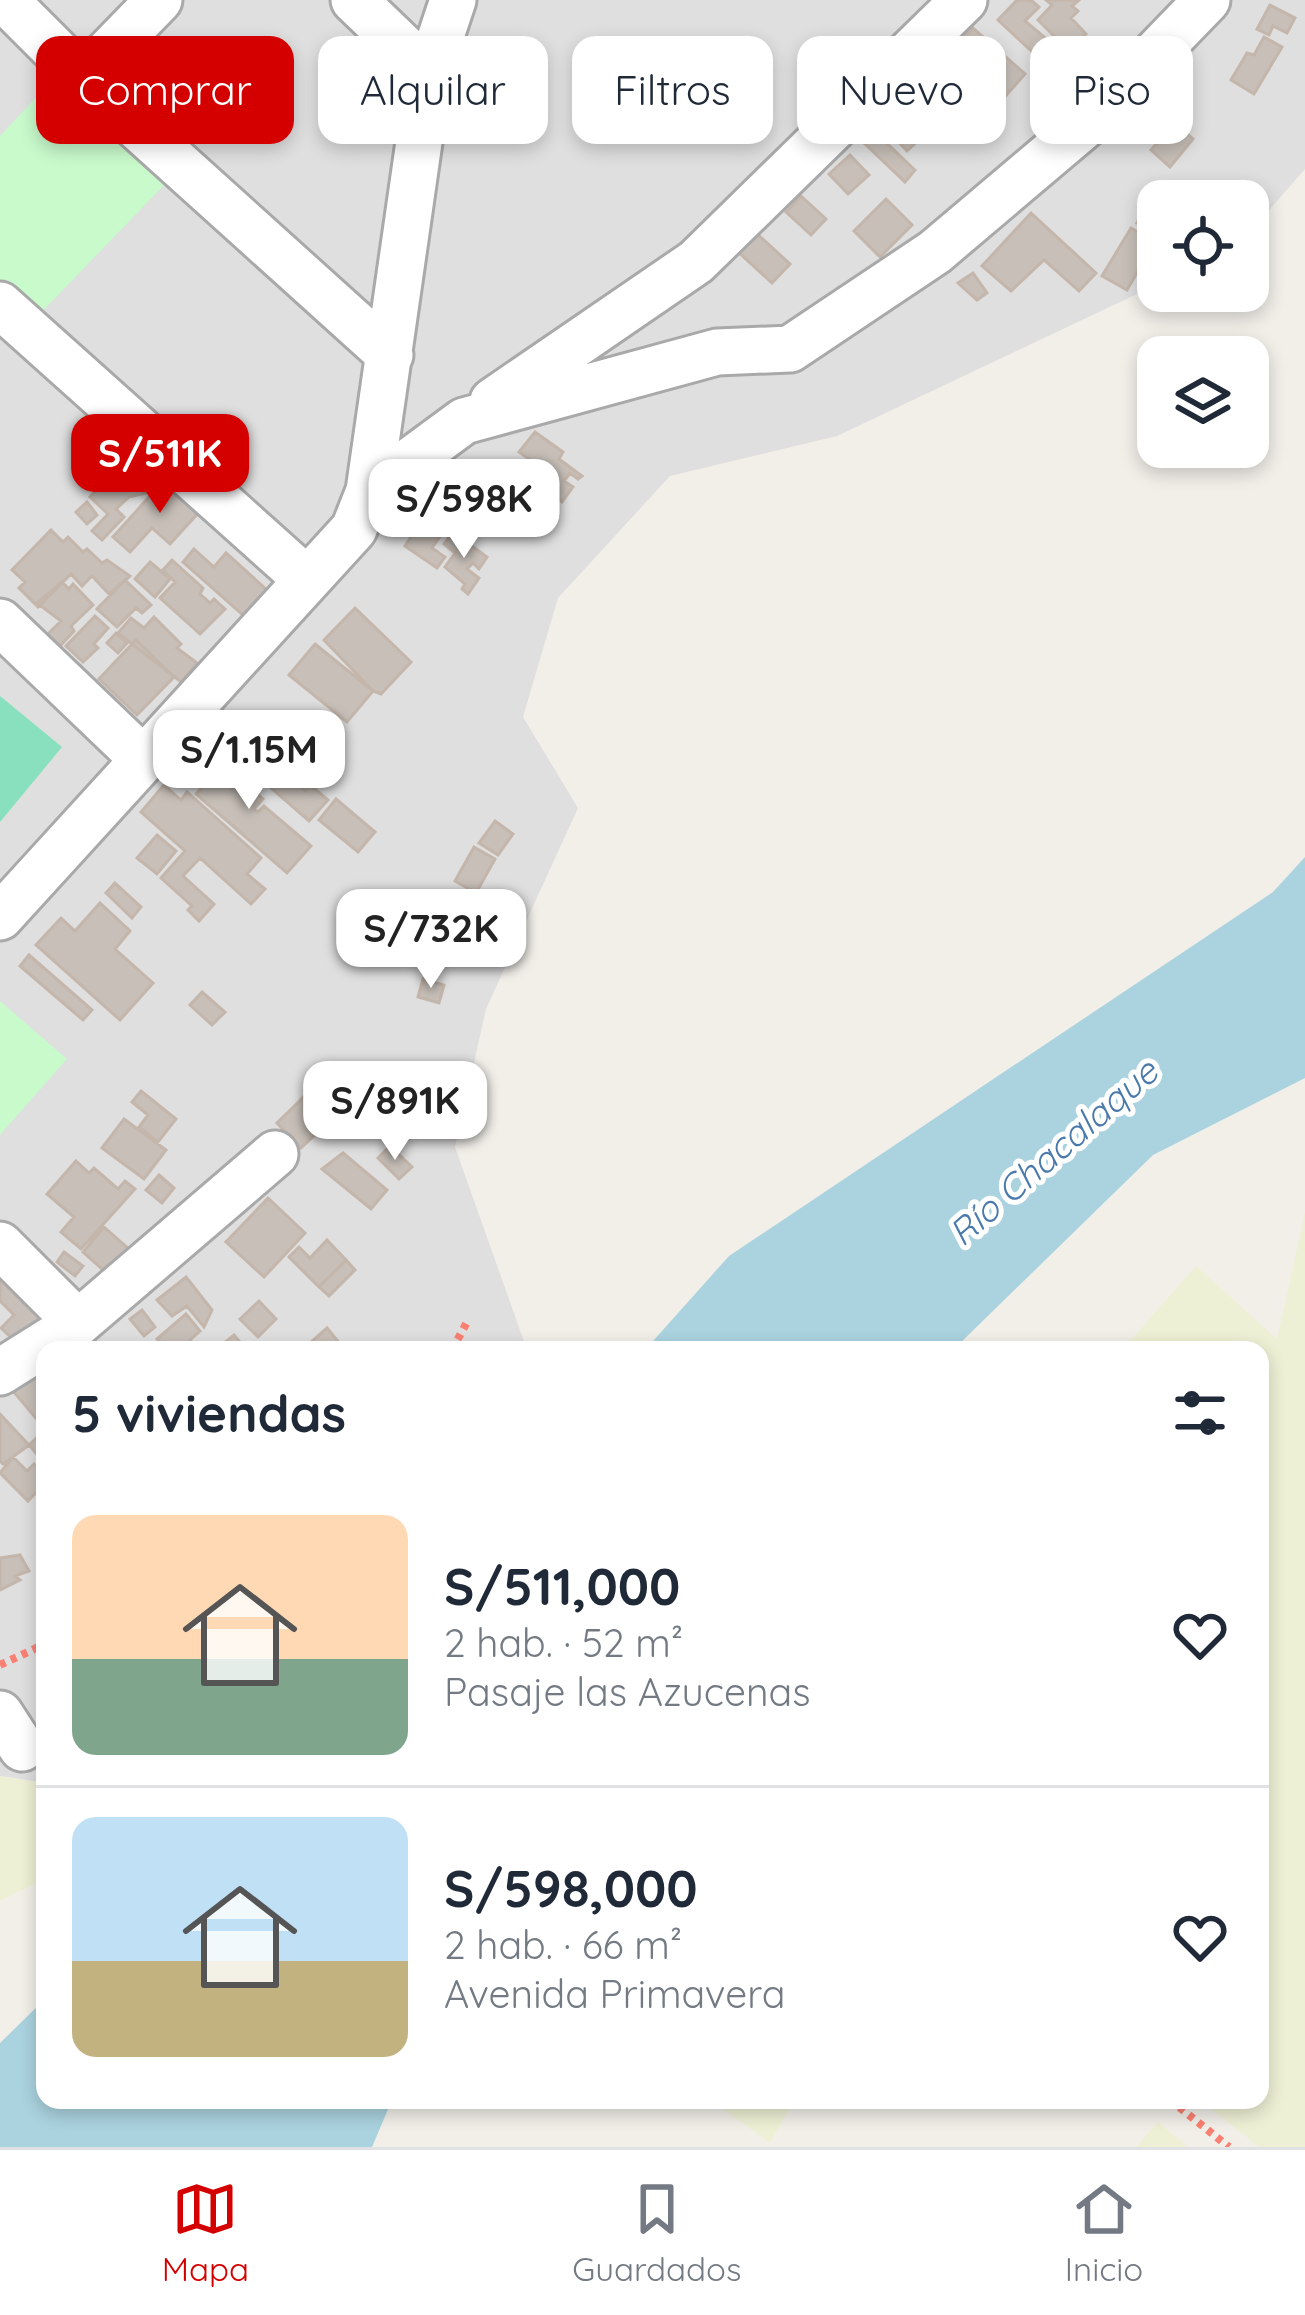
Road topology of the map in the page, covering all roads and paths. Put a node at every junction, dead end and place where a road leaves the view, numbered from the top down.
1 (5, 0) edge
2 (159, 0) edge
3 (353, 0) edge
4 (453, 0) edge
5 (964, 0) edge
6 (1207, 0) edge
7 (41, 36) edge
8 (124, 36) edge
9 (390, 36) edge
10 (441, 36) edge
11 (156, 144) edge
12 (419, 144) edge
13 (8, 327) edge
14 (390, 355) junction
15 (464, 421) junction
16 (370, 491) junction
17 (307, 580) junction
18 (0, 622) edge
19 (144, 760) junction
20 (0, 917) edge
21 (275, 1154) dead end
22 (0, 1245) edge
23 (467, 1322) dead end
24 (78, 1323) junction
25 (49, 1341) edge
26 (457, 1341) edge
27 (36, 1349) edge
28 (0, 1372) edge
29 (36, 1648) edge
30 (0, 1665) edge
31 (1181, 2109) edge
32 (1228, 2147) edge

1 - 7 street
2 - 8 street
3 - 9 street
4 - 10 street
5 - 15 street
6 - 15 street
11 - 14 street
12 - 14 street
13 - 17 street
14 - 16 street
15 - 16 street
16 - 17 street
17 - 19 street
18 - 19 street
19 - 20 street
21 - 24 street
22 - 24 street
23 - 26 path
24 - 25 street
27 - 28 street
29 - 30 path
31 - 32 path

